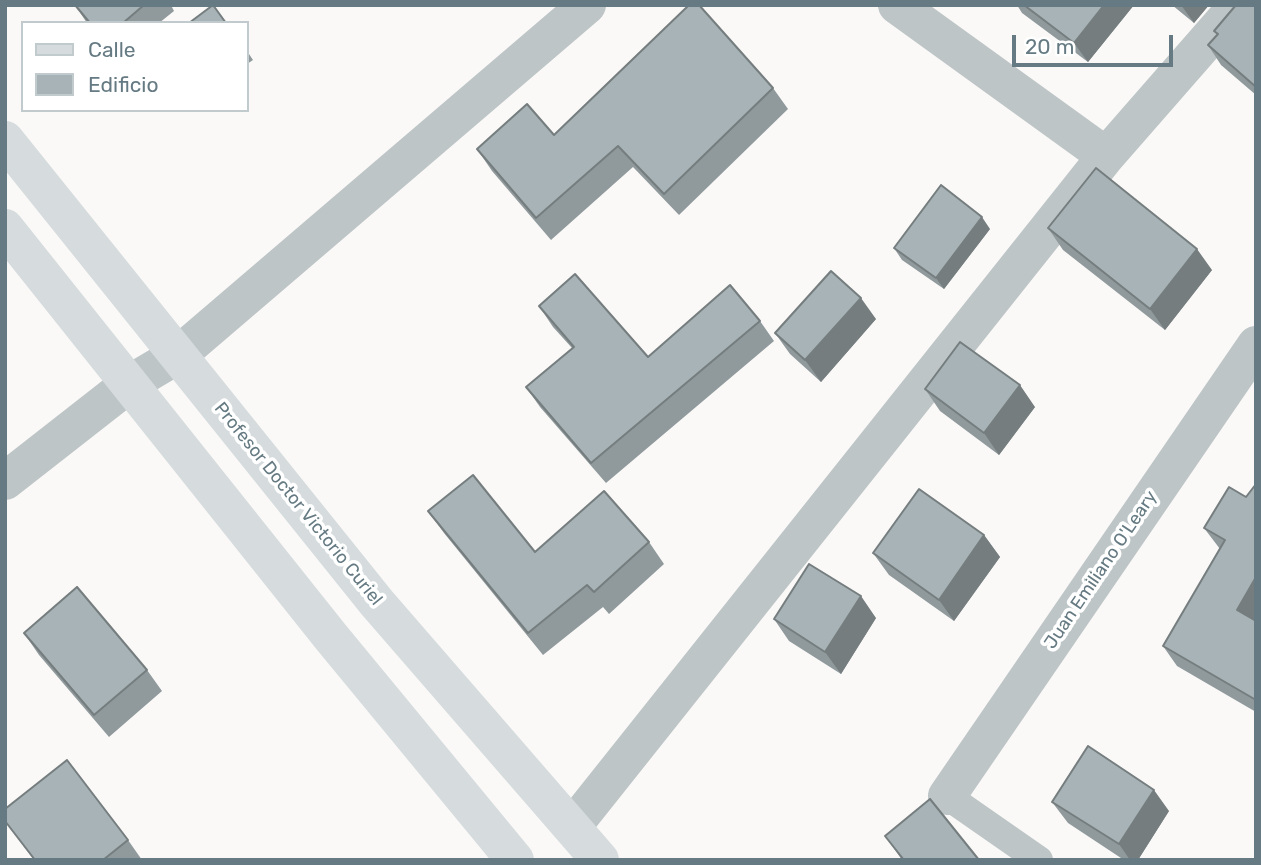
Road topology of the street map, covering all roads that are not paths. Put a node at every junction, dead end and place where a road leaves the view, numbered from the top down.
1 (587, 5) edge
2 (898, 5) edge
3 (1238, 5) edge
4 (5, 140) edge
5 (1105, 156) junction
6 (5, 228) edge
7 (1256, 345) edge
8 (178, 355) junction
9 (129, 384) junction
10 (5, 481) edge
11 (947, 796) joint
12 (572, 827) junction
13 (515, 860) edge
14 (600, 860) edge
15 (1039, 860) edge

1 - 8 street
2 - 5 street
3 - 5 street
4 - 8 main road, Profesor Doctor Victorio Curiel
5 - 12 street
6 - 9 main road
7 - 11 street, Juan Emiliano O'Leary
8 - 9 street
8 - 12 main road, Profesor Doctor Victorio Curiel
9 - 10 street
9 - 13 main road
11 - 15 lane
12 - 14 main road, Profesor Doctor Victorio Curiel

